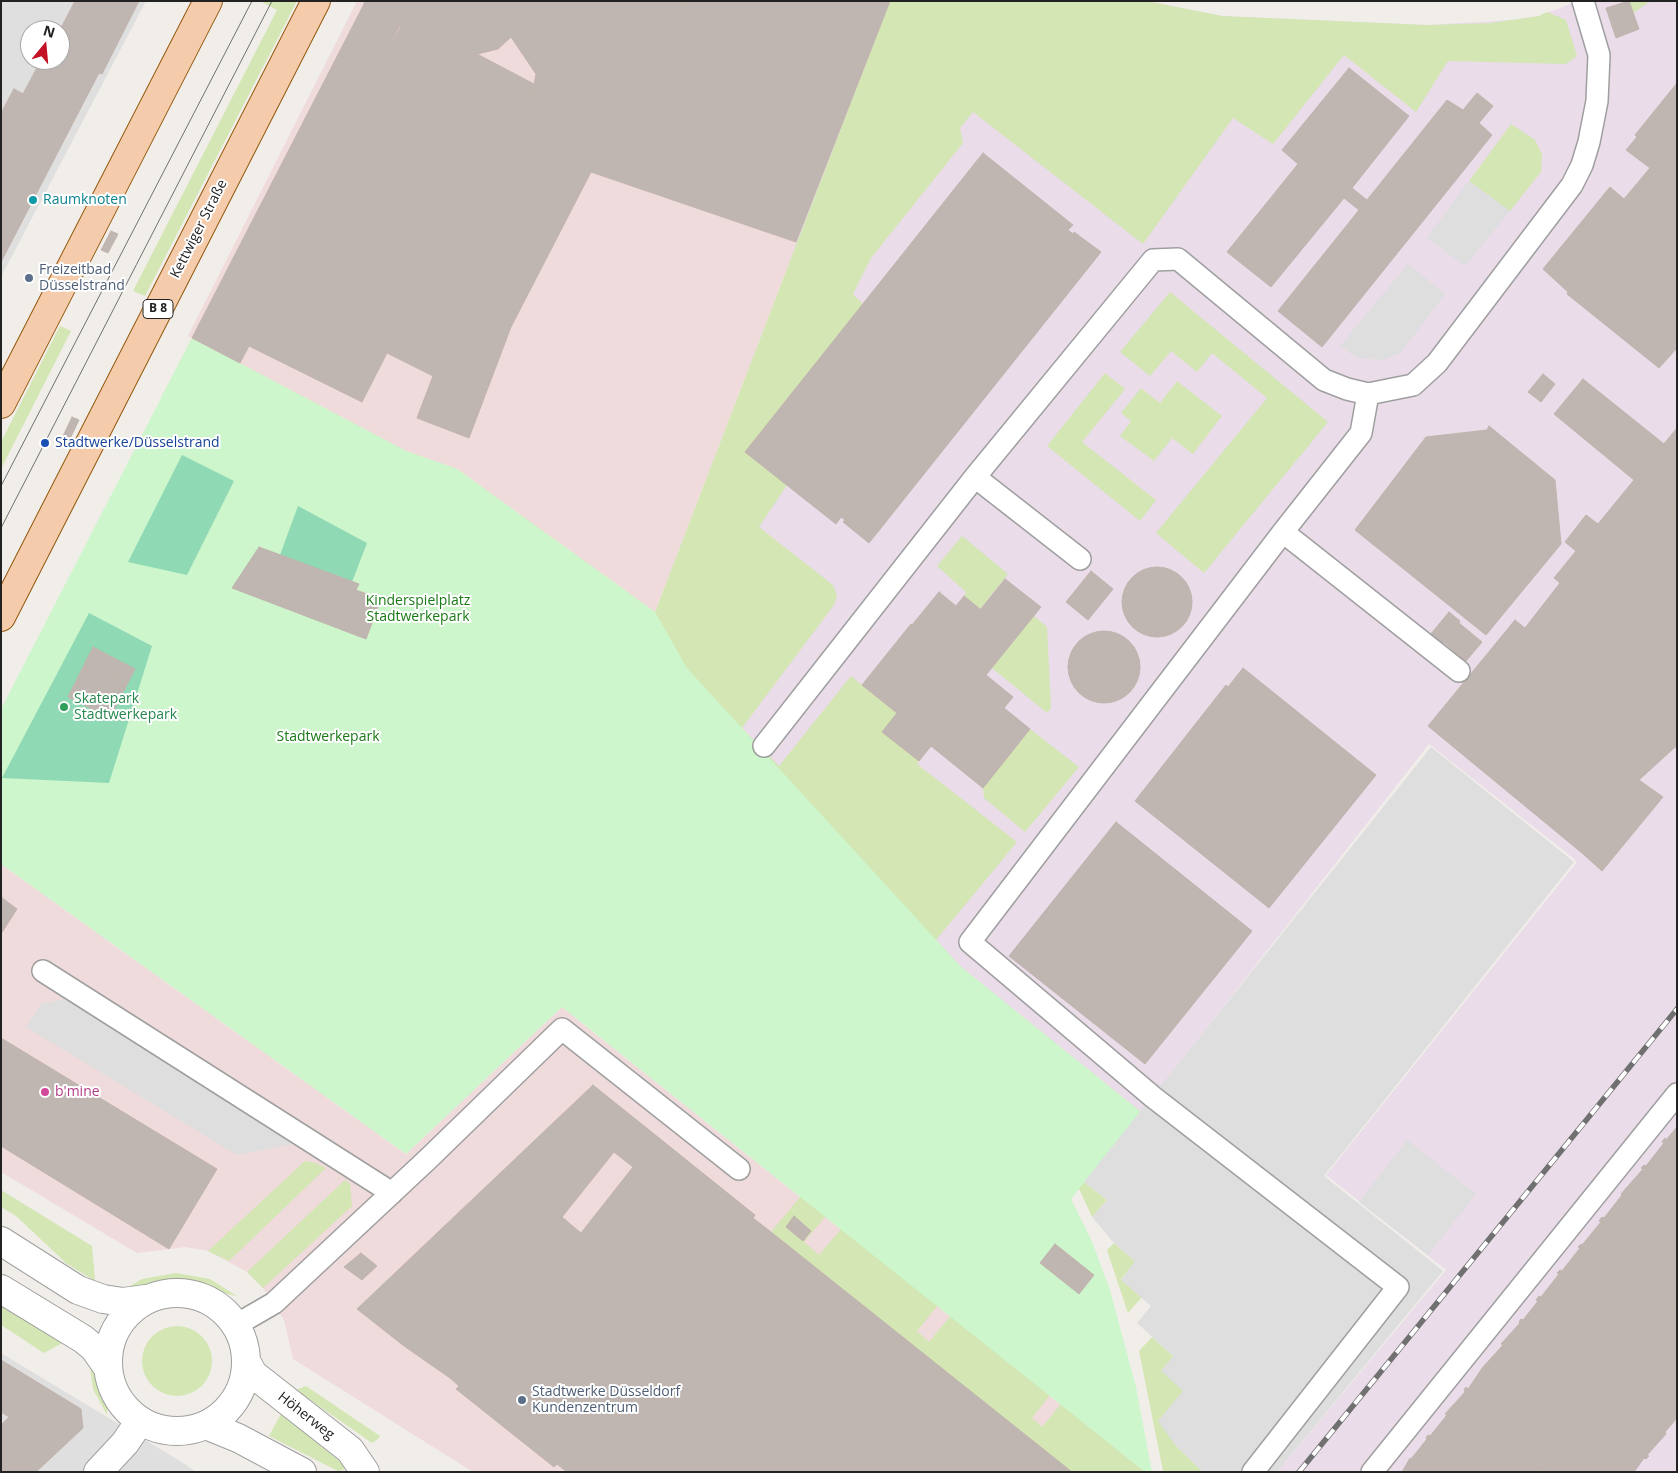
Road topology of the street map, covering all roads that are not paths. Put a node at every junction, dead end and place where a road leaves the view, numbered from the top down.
1 (208, 1) edge
2 (316, 1) edge
3 (1583, 1) edge
4 (1368, 394) junction
5 (1, 404) edge
6 (975, 477) junction
7 (1283, 532) junction
8 (1080, 558) dead end
9 (1, 617) edge
10 (1459, 671) dead end
11 (764, 746) dead end
12 (43, 971) dead end
13 (1677, 1094) edge
14 (739, 1169) dead end
15 (392, 1192) junction
16 (1, 1240) edge
17 (1, 1289) edge
18 (146, 1299) junction
19 (236, 1325) junction
20 (246, 1361) junction
21 (108, 1368) junction
22 (140, 1421) junction
23 (206, 1425) junction
24 (98, 1472) edge
25 (302, 1472) edge
26 (365, 1472) edge
27 (1254, 1472) edge
28 (1372, 1472) edge

1 - 5 main road
2 - 9 main road, Kettwiger Straße / B 8
3 - 4 lane
4 - 6 lane
4 - 7 lane
6 - 8 lane
6 - 11 lane
7 - 10 lane
7 - 27 lane
12 - 15 lane
13 - 28 lane
14 - 15 lane
15 - 19 lane
16 - 18 street, Höherweg
17 - 21 street, Höherweg
18 - 19 street, Höherweg
18 - 21 street, Höherweg
19 - 20 street, Höherweg
20 - 23 street, Höherweg
20 - 26 street, Höherweg
21 - 22 street, Höherweg
22 - 23 street, Höherweg
22 - 24 street
23 - 25 street

